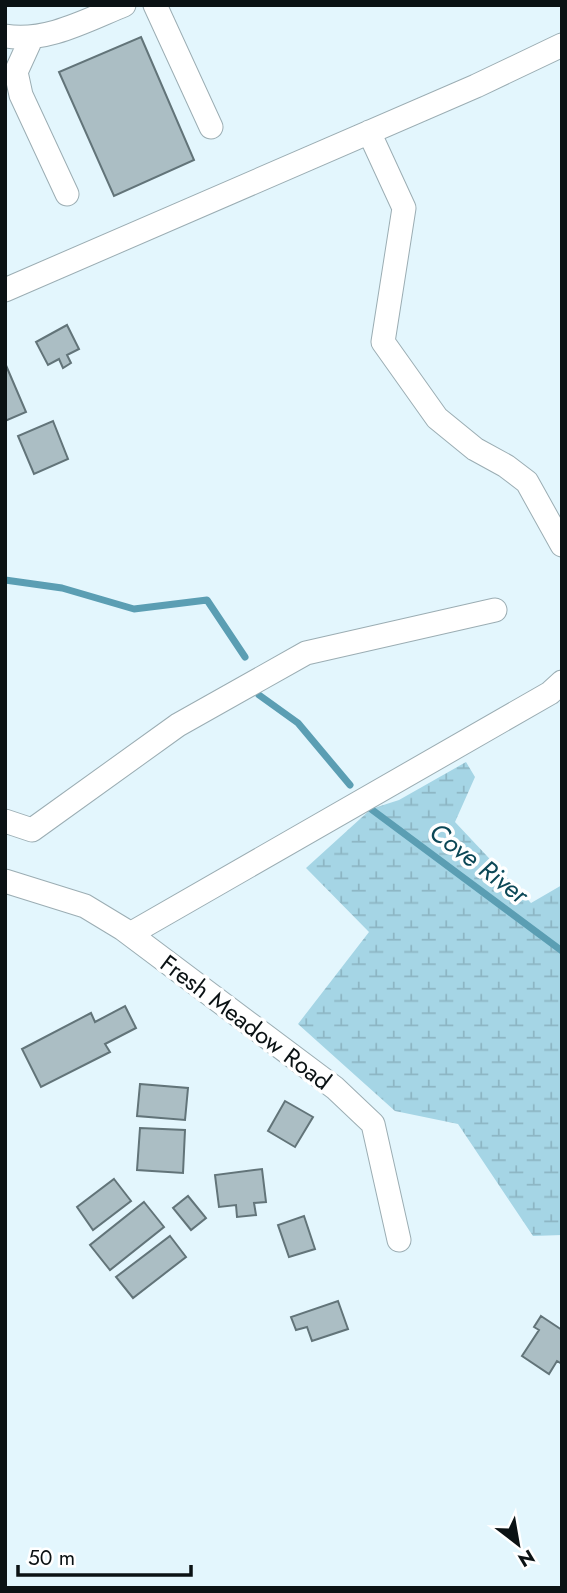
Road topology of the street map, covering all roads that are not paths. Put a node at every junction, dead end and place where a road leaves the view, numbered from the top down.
1 (124, 5) edge
2 (155, 5) edge
3 (5, 36) edge
4 (32, 37) junction
5 (562, 45) edge
6 (211, 127) dead end
7 (369, 132) junction
8 (67, 194) dead end
9 (5, 290) edge
10 (562, 545) edge
11 (495, 610) dead end
12 (562, 682) edge
13 (5, 821) edge
14 (5, 881) edge
15 (130, 934) junction
16 (399, 1240) dead end

1 - 4 street
2 - 6 street
3 - 4 street
4 - 8 street
5 - 7 street
7 - 9 street
7 - 10 street
11 - 13 street
12 - 15 street
14 - 15 street, Fresh Meadow Road
15 - 16 street, Fresh Meadow Road

